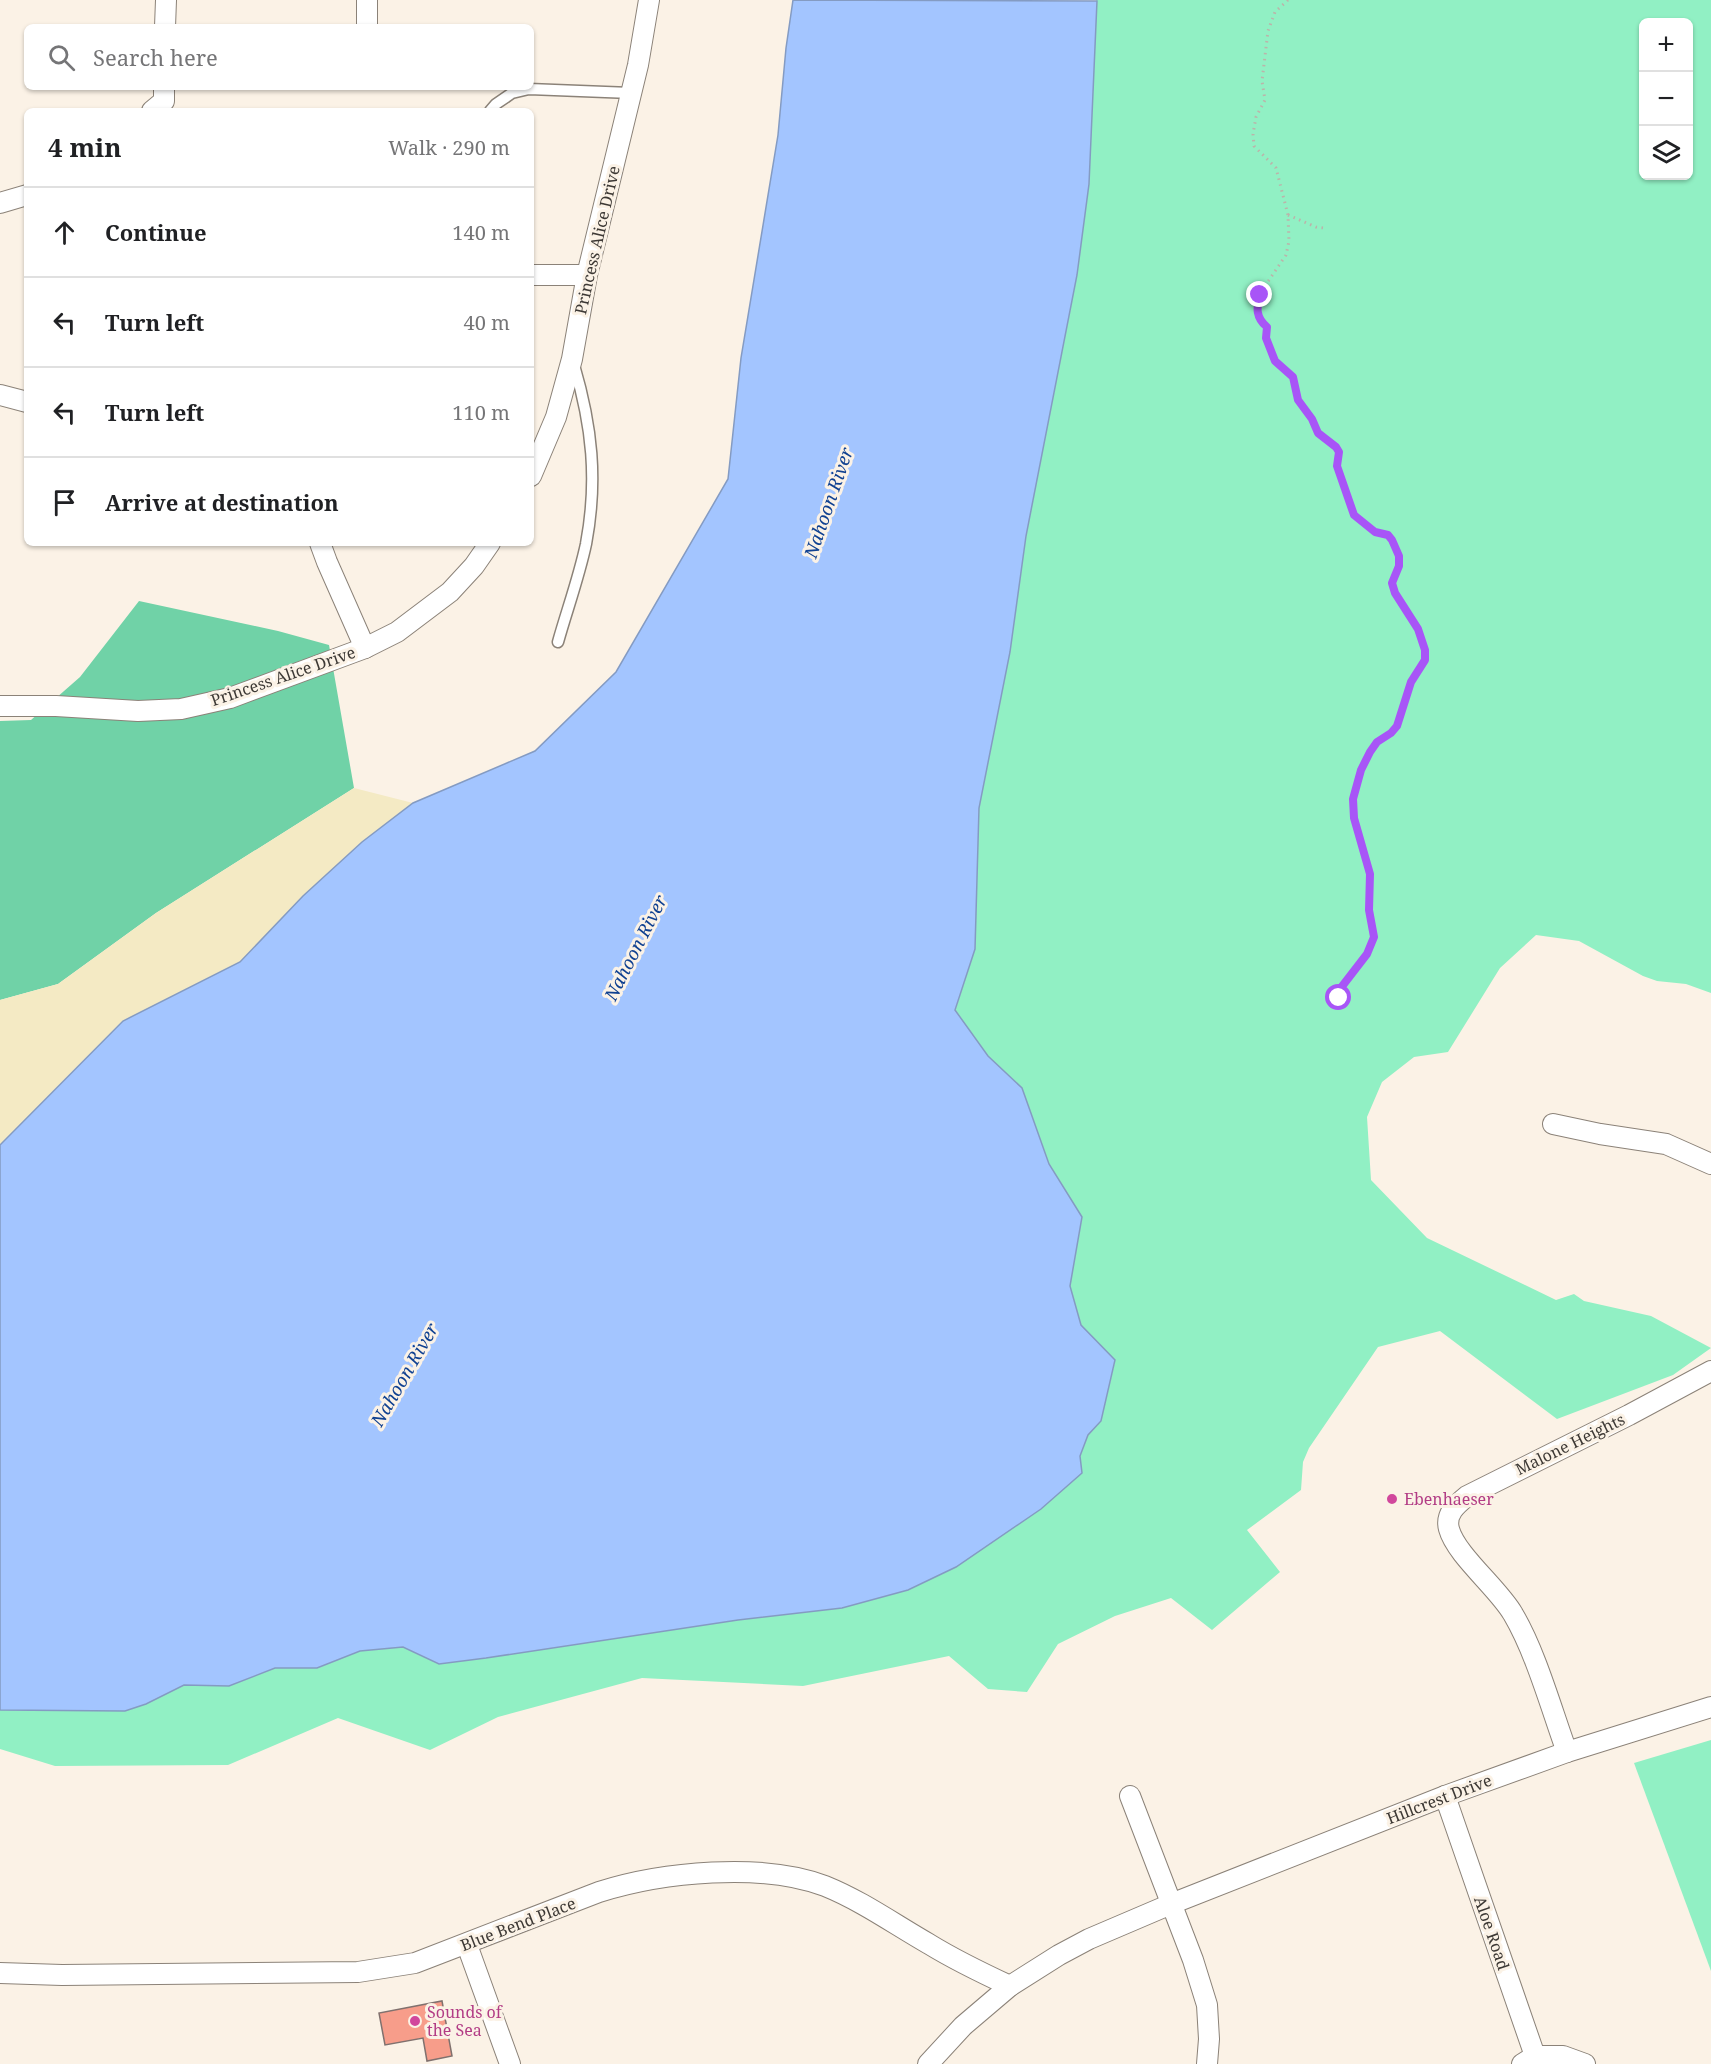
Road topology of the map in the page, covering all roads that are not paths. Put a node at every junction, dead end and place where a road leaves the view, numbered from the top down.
1 (166, 0) edge
2 (367, 0) edge
3 (649, 0) edge
4 (165, 24) edge
5 (367, 24) edge
6 (534, 89) edge
7 (525, 90) edge
8 (631, 93) junction
9 (493, 108) edge
10 (24, 196) edge
11 (0, 203) edge
12 (534, 275) edge
13 (587, 275) junction
14 (572, 359) junction
15 (0, 395) edge
16 (24, 401) edge
17 (534, 469) edge
18 (321, 546) edge
19 (488, 546) edge
20 (558, 642) dead end
21 (365, 648) junction
22 (0, 706) edge
23 (1553, 1124) dead end
24 (1711, 1164) edge
25 (1711, 1371) edge
26 (1711, 1707) edge
27 (1567, 1752) junction
28 (1130, 1796) dead end
29 (1445, 1796) junction
30 (1172, 1904) junction
31 (467, 1945) junction
32 (0, 1973) edge
33 (1010, 1986) junction
34 (1528, 2060) edge
35 (510, 2064) edge
36 (928, 2064) edge
37 (1207, 2064) edge
38 (1585, 2064) edge

1 - 4 street
2 - 5 street
3 - 8 street, Princess Alice Drive
6 - 8 lane
7 - 9 lane
8 - 13 street, Princess Alice Drive
10 - 11 street
12 - 13 street
13 - 14 street, Princess Alice Drive
14 - 17 street, Princess Alice Drive
14 - 20 lane
15 - 16 street
18 - 21 street
19 - 21 street, Princess Alice Drive
21 - 22 street, Princess Alice Drive
23 - 24 street
25 - 27 street, Malone Heights
26 - 27 street, Hillcrest Drive
27 - 29 street, Hillcrest Drive
28 - 30 street
29 - 30 street, Hillcrest Drive
29 - 34 street, Aloe Road
30 - 33 street, Hillcrest Drive
30 - 37 street
31 - 32 street, Blue Bend Place
31 - 33 street, Blue Bend Place
31 - 35 street
33 - 36 street, Hillcrest Drive
34 - 38 street

